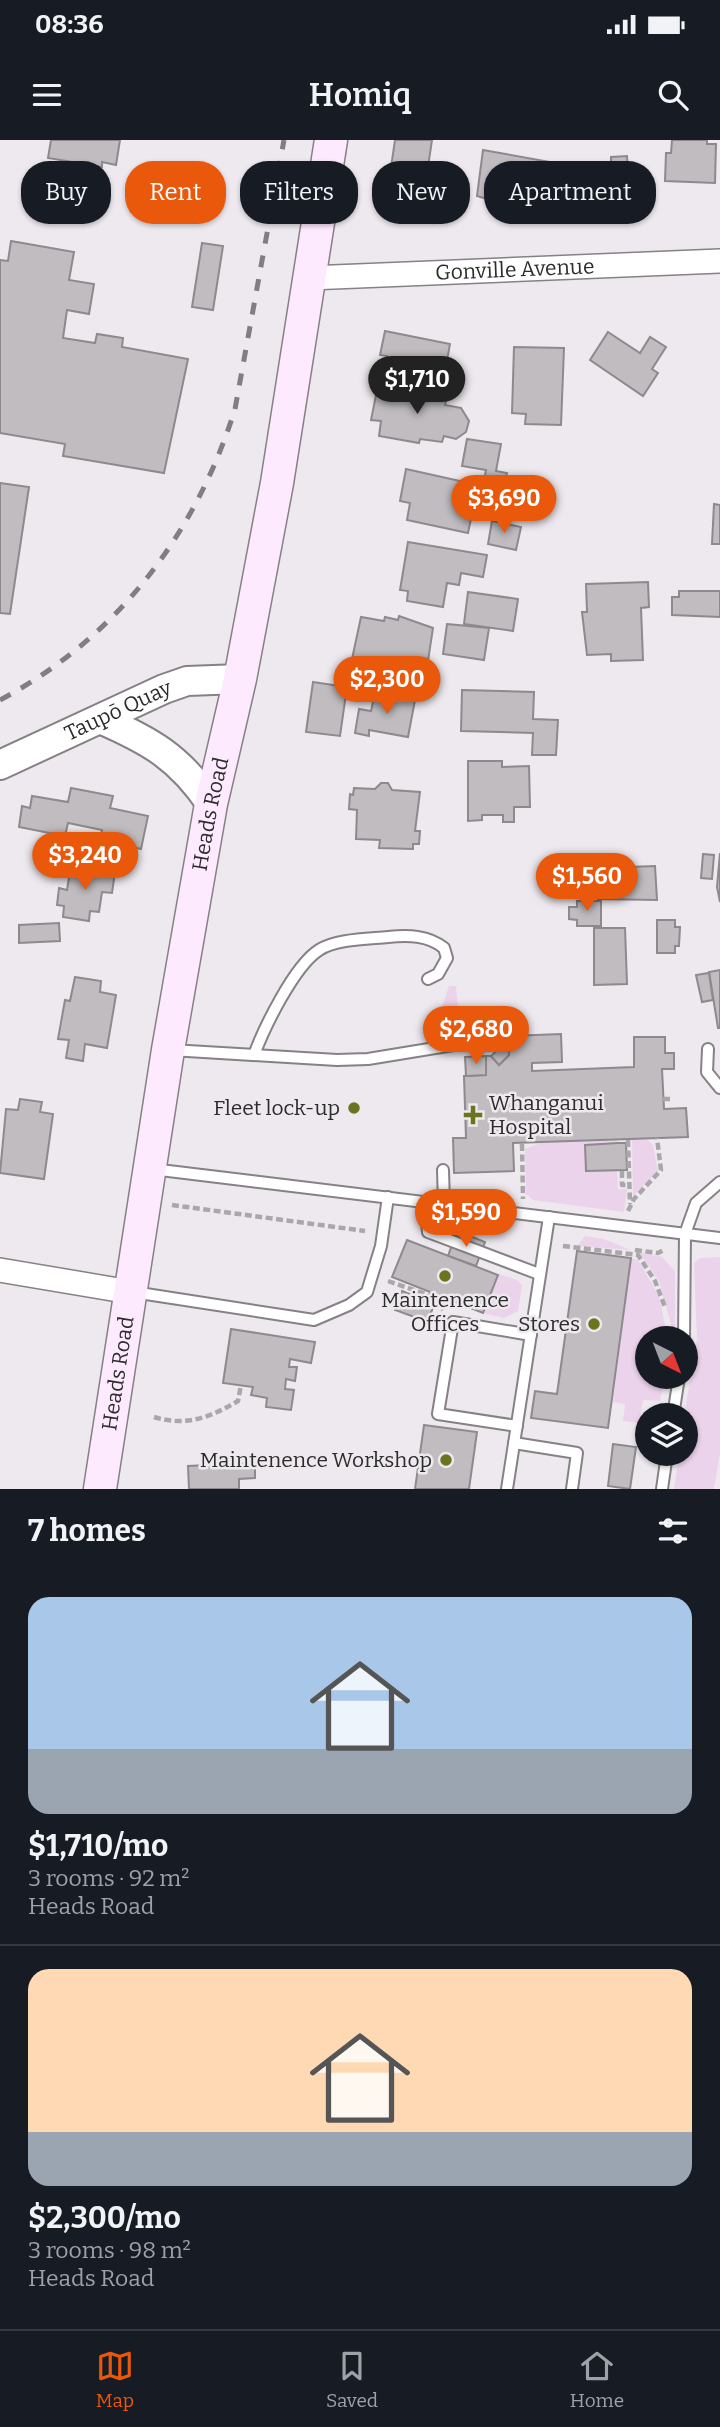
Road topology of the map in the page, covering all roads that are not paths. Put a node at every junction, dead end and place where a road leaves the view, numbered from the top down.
1 (331, 140) edge
2 (720, 261) edge
3 (309, 278) junction
4 (240, 679) junction
5 (100, 719) junction
6 (0, 765) edge
7 (211, 804) junction
8 (428, 979) dead end
9 (484, 1014) dead end
10 (708, 1049) dead end
11 (169, 1050) junction
12 (254, 1055) junction
13 (720, 1088) edge
14 (149, 1169) junction
15 (443, 1170) dead end
16 (720, 1182) edge
17 (388, 1197) junction
18 (424, 1202) junction
19 (444, 1203) junction
20 (548, 1217) junction
21 (685, 1234) junction
22 (720, 1238) edge
23 (0, 1270) edge
24 (539, 1274) junction
25 (130, 1292) junction
26 (684, 1326) edge
27 (531, 1335) junction
28 (517, 1426) junction
29 (514, 1444) junction
30 (665, 1466) edge
31 (100, 1489) edge
32 (507, 1489) edge
33 (572, 1489) edge
34 (662, 1489) edge

1 - 3 main road, Heads Road
2 - 3 street, Gonville Avenue
3 - 4 main road, Heads Road
4 - 5 street, Taupō Quay
4 - 7 main road, Heads Road
5 - 6 street, Taupō Quay
5 - 7 street
7 - 11 main road, Heads Road
8 - 12 lane
9 - 12 lane
10 - 13 lane
11 - 12 lane
11 - 14 main road, Heads Road
14 - 17 lane
14 - 25 main road, Heads Road
15 - 19 lane
16 - 21 lane
17 - 18 lane
17 - 25 lane
18 - 19 lane
18 - 24 lane
19 - 20 lane
20 - 21 lane
20 - 24 lane
21 - 22 lane
21 - 26 lane
23 - 25 street
24 - 27 lane
25 - 31 main road, Heads Road
27 - 28 lane
27 - 28 lane
28 - 29 lane
29 - 32 lane
29 - 33 lane
30 - 34 lane

